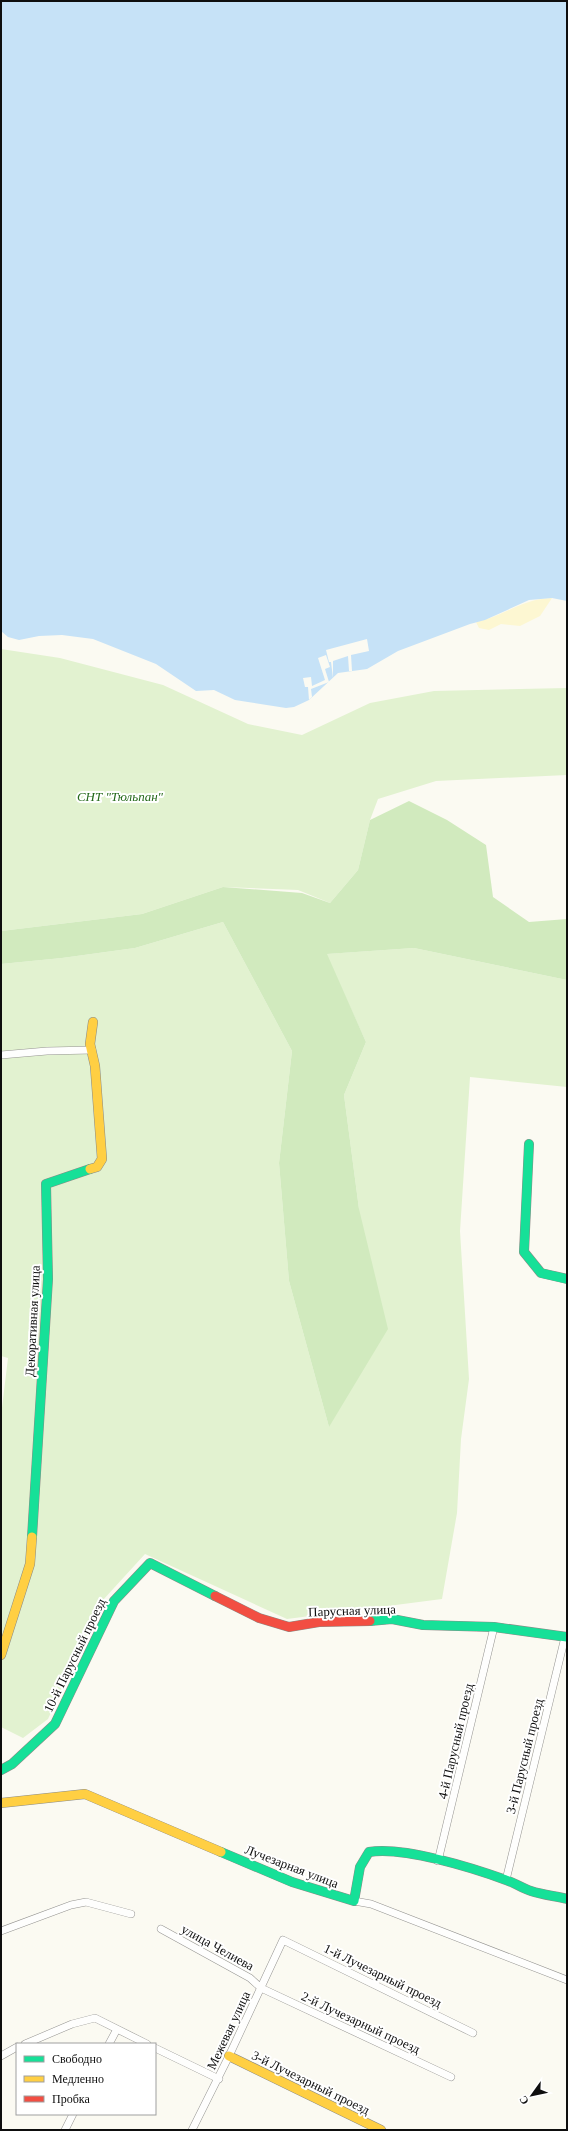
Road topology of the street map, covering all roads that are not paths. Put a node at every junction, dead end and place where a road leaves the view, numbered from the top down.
1 (93, 1022) dead end
2 (92, 1050) junction
3 (1, 1055) edge
4 (529, 1144) dead end
5 (567, 1279) edge
6 (150, 1563) joint
7 (494, 1627) junction
8 (566, 1637) edge
9 (1, 1654) edge
10 (1, 1770) edge
11 (1, 1803) edge
12 (438, 1861) junction
13 (506, 1880) junction
14 (567, 1899) edge
15 (354, 1901) junction
16 (131, 1914) dead end
17 (161, 1929) dead end
18 (1, 1931) edge
19 (283, 1940) joint
20 (567, 1980) edge
21 (261, 1988) junction
22 (117, 2029) junction
23 (473, 2032) dead end
24 (27, 2043) edge
25 (110, 2043) edge
26 (145, 2043) edge
27 (16, 2048) edge
28 (156, 2048) edge
29 (1, 2056) edge
30 (230, 2056) junction
31 (451, 2077) dead end
32 (219, 2079) junction
33 (72, 2115) edge
34 (65, 2130) edge
35 (192, 2130) edge
36 (381, 2130) edge

1 - 2 street, Декоративная улица
2 - 3 street
2 - 9 street, Декоративная улица
4 - 5 street
6 - 7 street, Парусная улица
6 - 10 street, 10-й Парусный проезд
7 - 8 street, Парусная улица
7 - 12 street, 4-й Парусный проезд
8 - 13 street, 3-й Парусный проезд
11 - 15 street, Лучезарная улица
12 - 13 street, Лучезарная улица
12 - 15 street, Лучезарная улица
13 - 14 street, Лучезарная улица
15 - 20 street
16 - 18 street
17 - 21 street, улица Челиева
19 - 21 street, Межевая улица
19 - 23 street, 1-й Лучезарный проезд
21 - 30 street, Межевая улица
21 - 31 street, 2-й Лучезарный проезд
22 - 24 street
22 - 25 street
22 - 26 street
27 - 29 street
28 - 32 street
30 - 32 street, Межевая улица
30 - 36 street, 3-й Лучезарный проезд
32 - 35 street, Межевая улица
33 - 34 street

